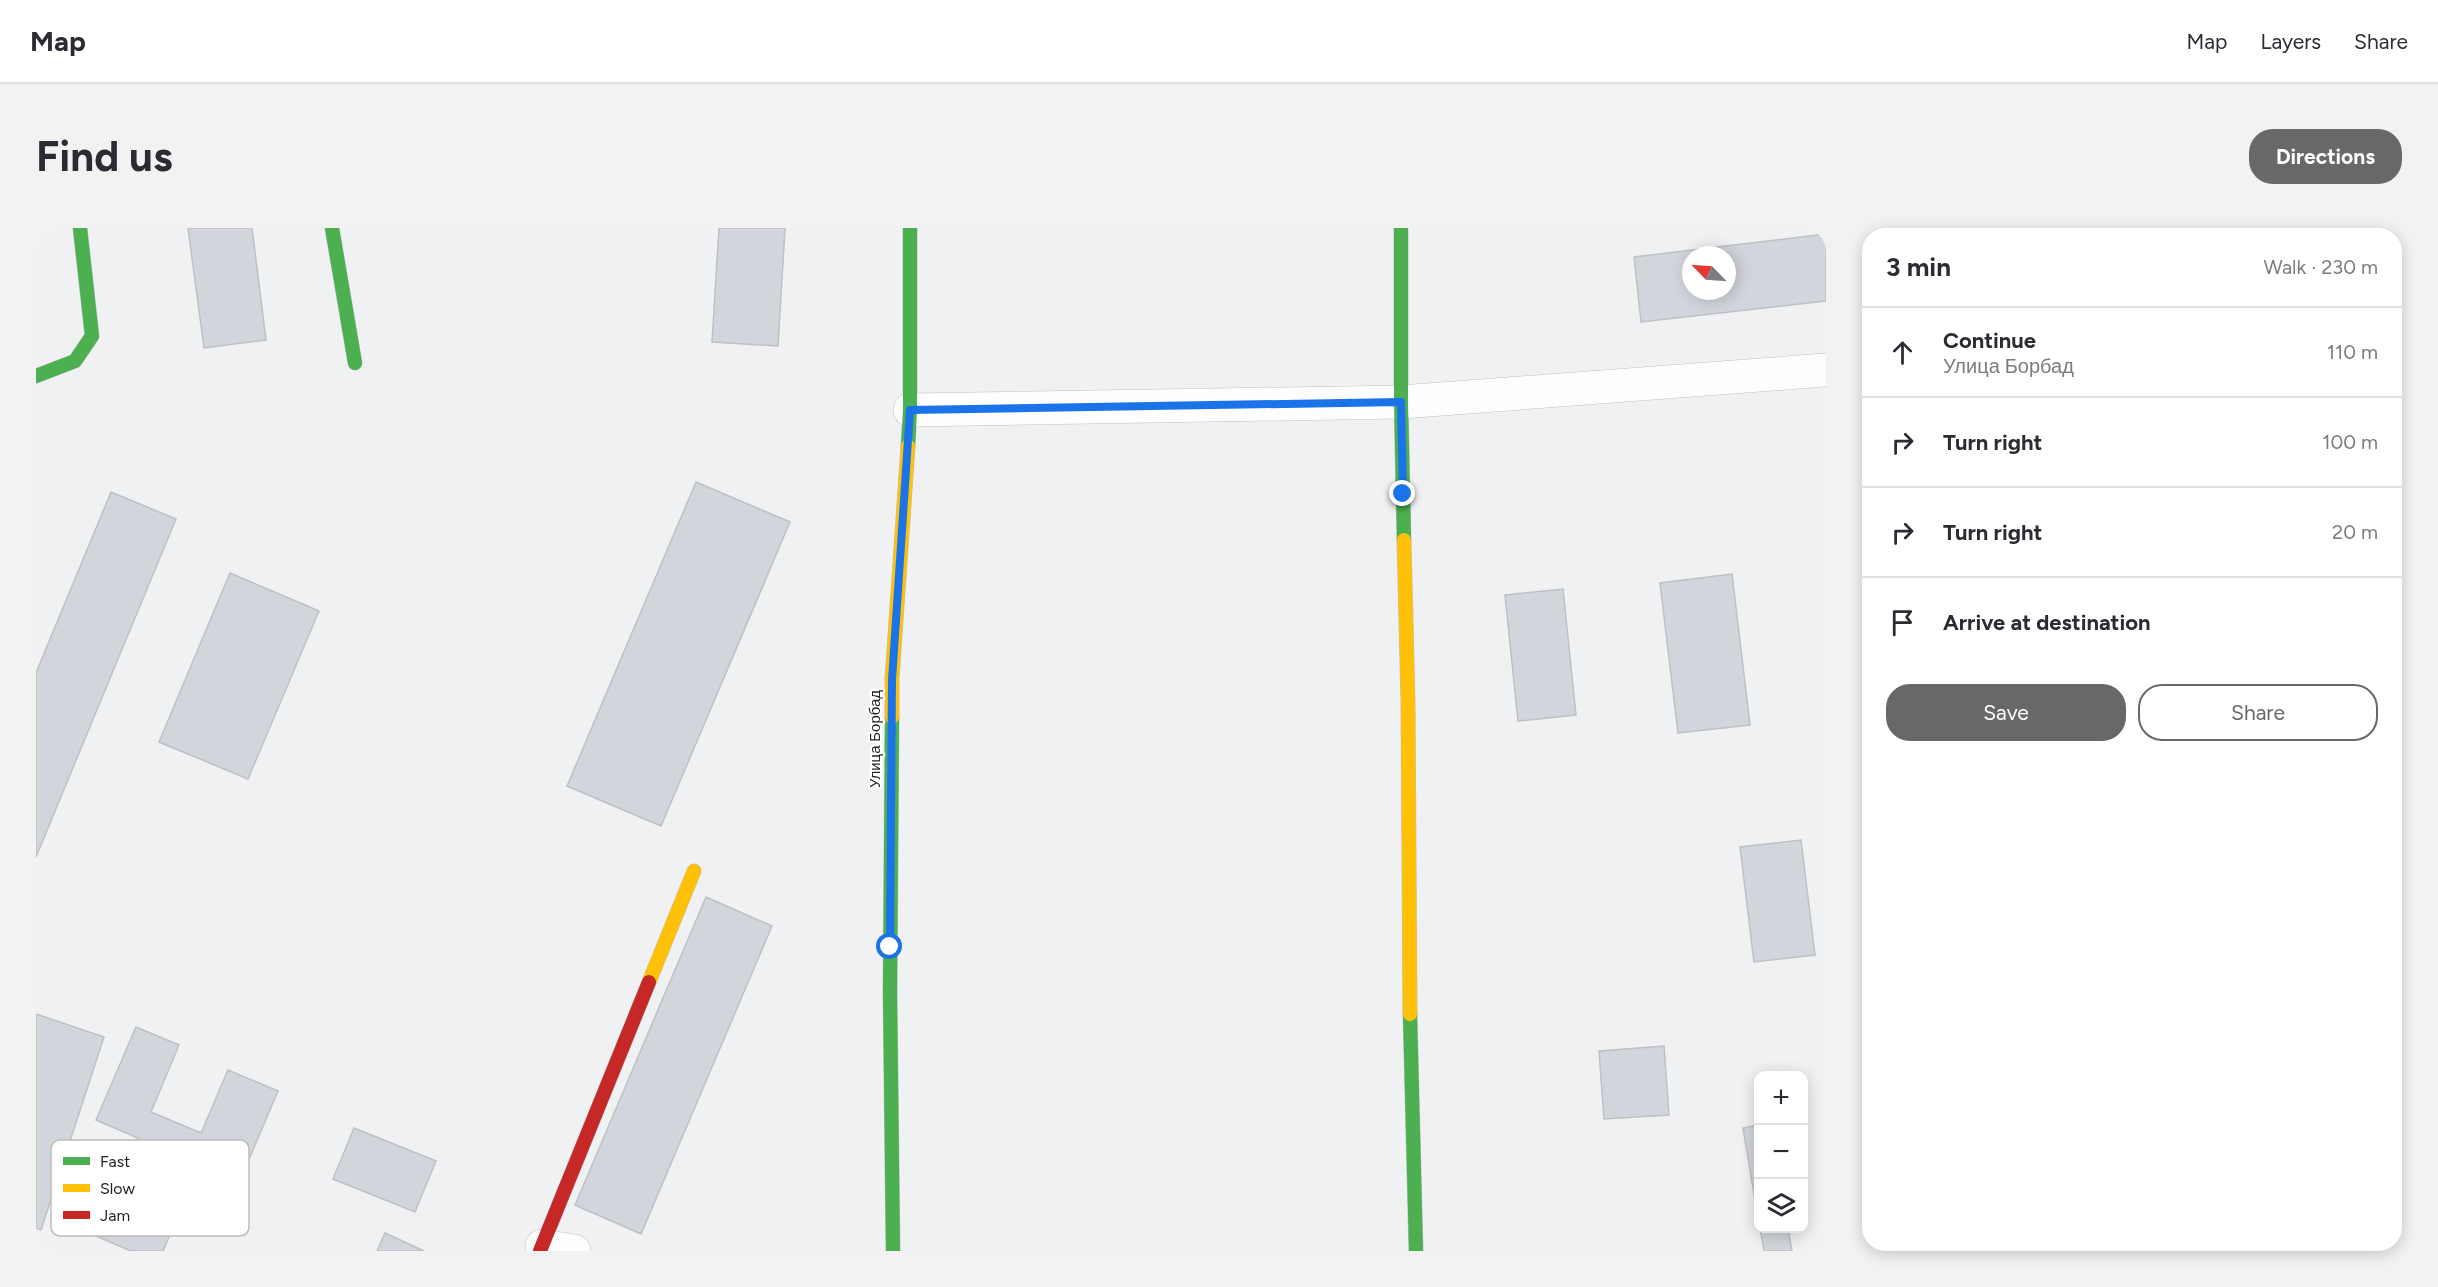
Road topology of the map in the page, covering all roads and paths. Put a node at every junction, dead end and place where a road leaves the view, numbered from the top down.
1 (80, 228) edge
2 (332, 228) edge
3 (910, 228) edge
4 (1401, 228) edge
5 (355, 363) dead end
6 (1826, 370) edge
7 (36, 376) edge
8 (1401, 402) junction
9 (910, 410) junction
10 (694, 871) dead end
11 (541, 1249) edge
12 (574, 1251) edge
13 (893, 1251) edge
14 (1416, 1251) edge

1 - 7 street
2 - 5 street
3 - 9 street, Улица Борбад
4 - 8 street
6 - 8 street
8 - 9 street
8 - 14 street
9 - 13 street, Улица Борбад
10 - 11 street
11 - 12 street

